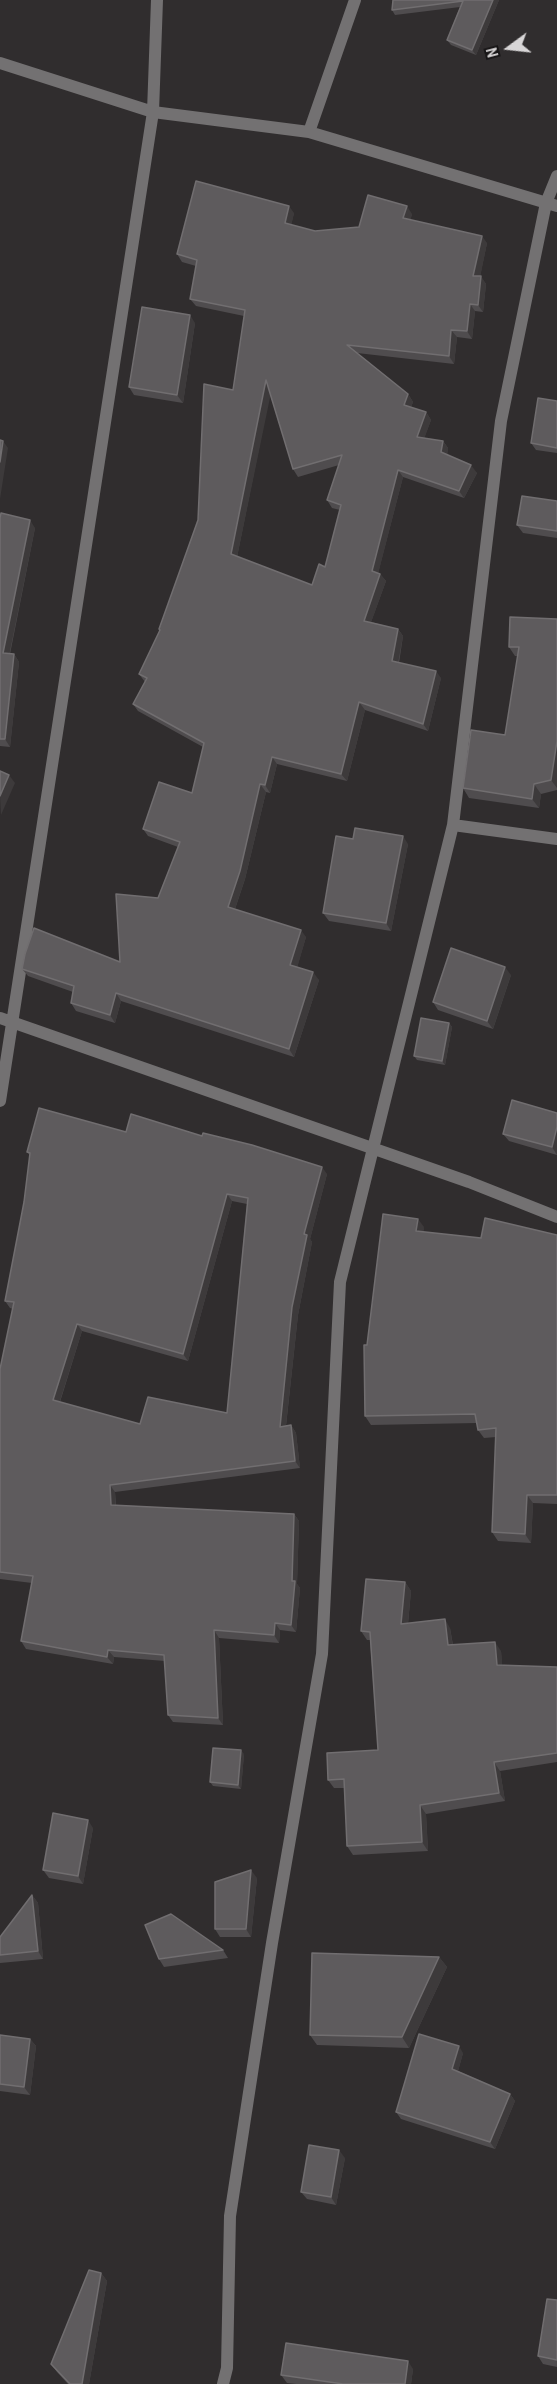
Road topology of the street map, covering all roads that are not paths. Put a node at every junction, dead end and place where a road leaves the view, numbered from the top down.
1 (157, 0) edge
2 (355, 0) edge
3 (0, 63) edge
4 (153, 112) junction
5 (309, 132) junction
6 (557, 176) edge
7 (551, 204) edge
8 (453, 825) junction
9 (557, 839) edge
10 (6, 1020) edge
11 (0, 1101) edge
12 (374, 1148) junction
13 (557, 1217) edge
14 (223, 2384) edge

1 - 4 street
2 - 5 street
3 - 4 street
4 - 5 street
4 - 10 street
5 - 7 street
6 - 7 street
7 - 8 street
8 - 9 street
8 - 12 street
10 - 11 street
10 - 12 street
12 - 13 street
12 - 14 street

